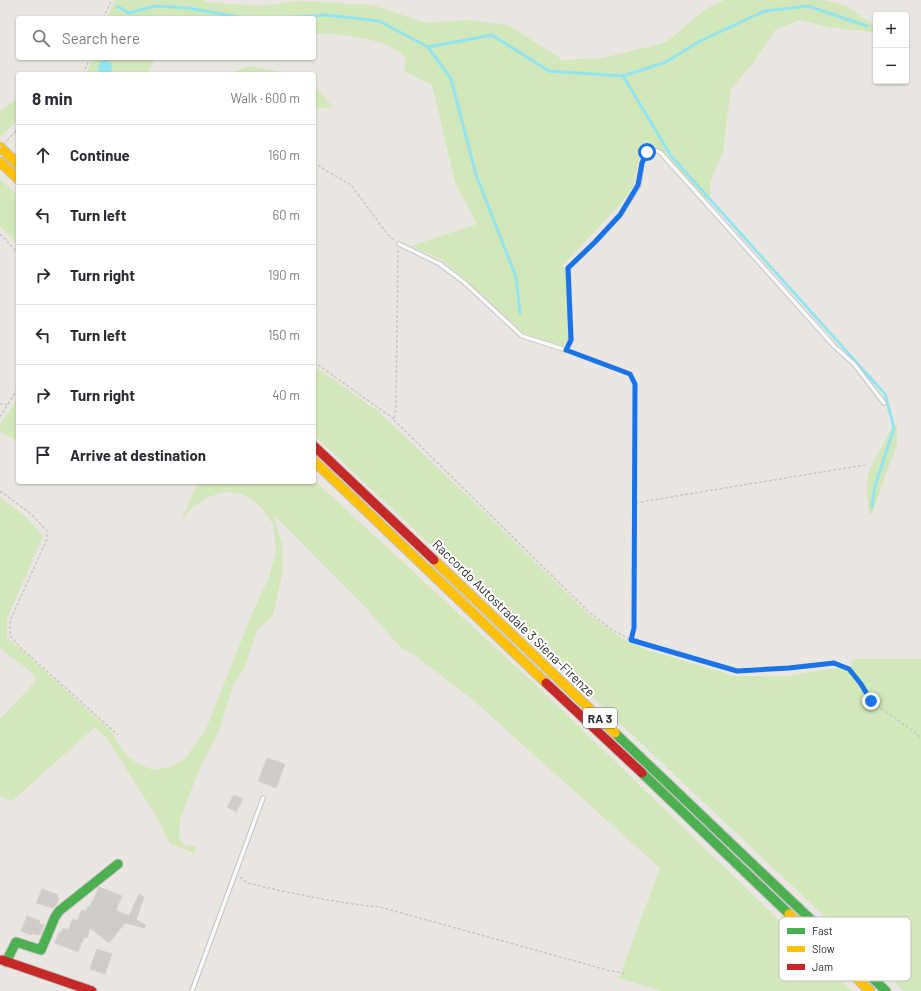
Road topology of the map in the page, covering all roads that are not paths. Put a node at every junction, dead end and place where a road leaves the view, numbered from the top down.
1 (0, 147) edge
2 (0, 162) edge
3 (16, 162) edge
4 (16, 177) edge
5 (399, 244) road end
6 (884, 403) dead end
7 (316, 448) edge
8 (316, 463) edge
9 (263, 798) dead end
10 (118, 864) dead end
11 (792, 917) edge
12 (808, 917) edge
13 (3, 961) edge
14 (860, 981) edge
15 (876, 981) edge
16 (92, 991) edge
17 (192, 991) edge
18 (870, 991) edge
19 (886, 991) edge

1 - 3 main road
2 - 4 main road
5 - 6 lane
7 - 12 main road, Raccordo Autostradale 3 Siena-Firenze / RA 3
8 - 11 main road, Raccordo Autostradale 3 Siena-Firenze / RA 3
9 - 17 lane
10 - 13 main road
13 - 16 main road
14 - 18 main road, Raccordo Autostradale 3 Siena-Firenze / RA 3
15 - 19 main road, Raccordo Autostradale 3 Siena-Firenze / RA 3

